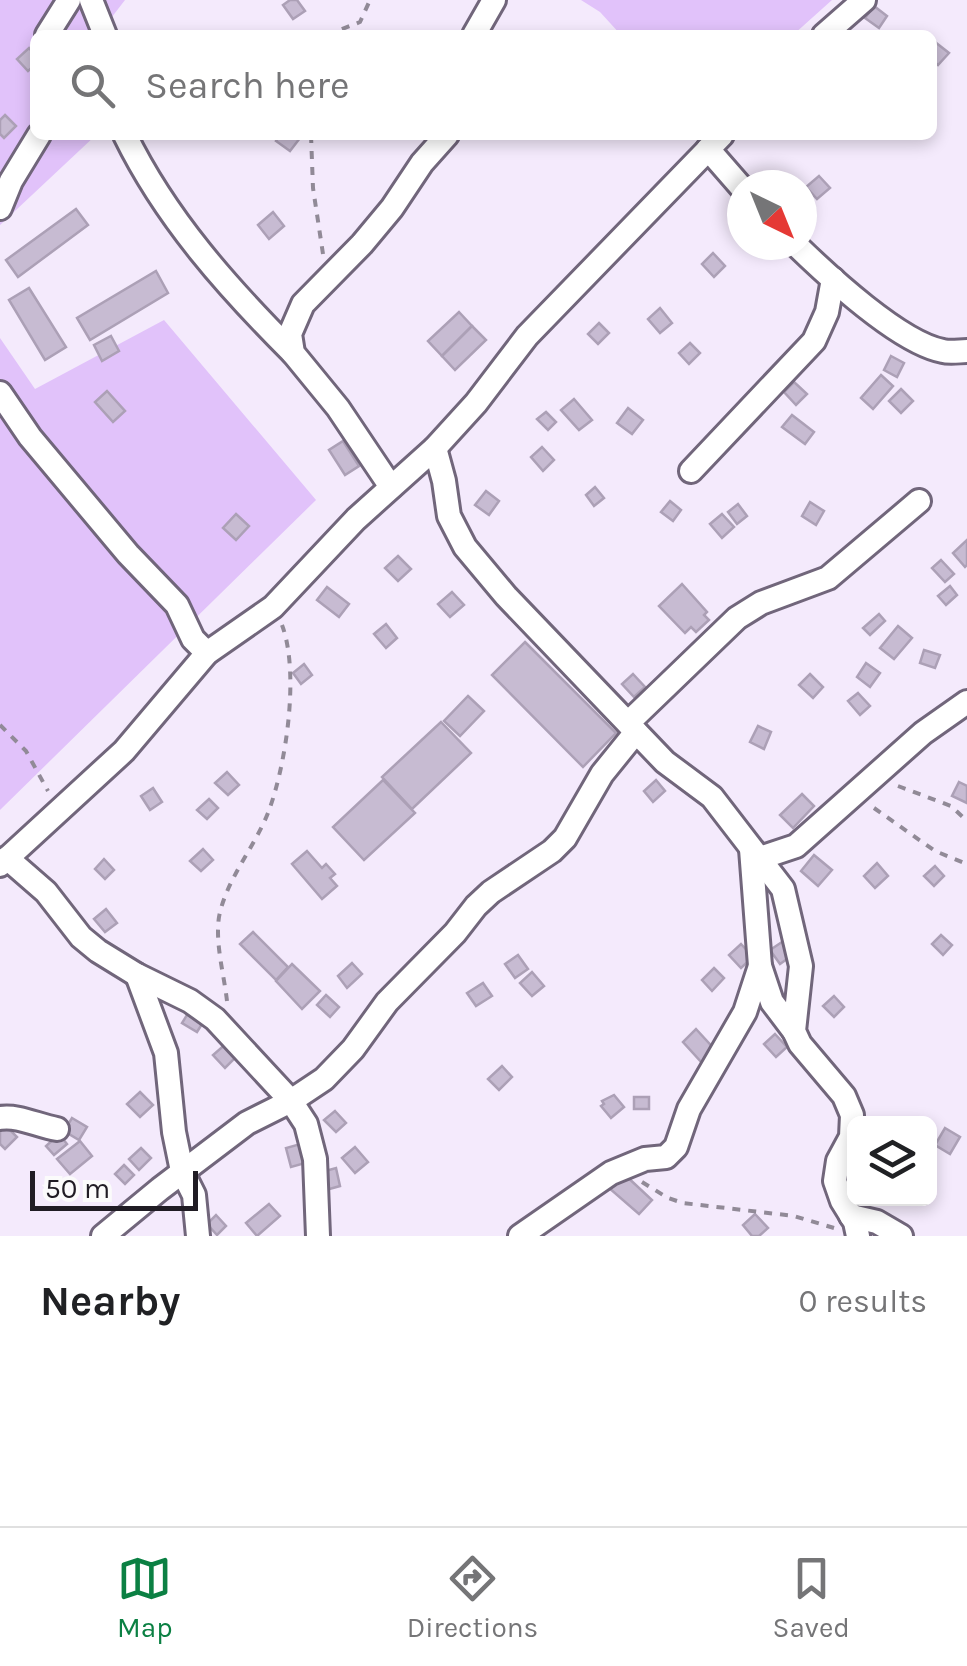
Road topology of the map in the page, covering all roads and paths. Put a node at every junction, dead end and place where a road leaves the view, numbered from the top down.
1 (69, 0) edge
2 (90, 0) edge
3 (370, 0) edge
4 (494, 0) edge
5 (864, 0) edge
6 (50, 30) edge
7 (102, 30) edge
8 (340, 30) edge
9 (477, 30) edge
10 (830, 30) edge
11 (36, 140) edge
12 (128, 140) edge
13 (310, 140) edge
14 (443, 140) edge
15 (715, 142) edge
16 (731, 170) edge
17 (0, 208) edge
18 (812, 260) edge
19 (833, 279) junction
20 (326, 280) junction
21 (967, 352) edge
22 (293, 353) junction
23 (0, 393) edge
24 (435, 448) junction
25 (692, 471) dead end
26 (392, 487) junction
27 (919, 501) dead end
28 (273, 606) junction
29 (207, 653) junction
30 (967, 702) edge
31 (0, 725) edge
32 (632, 727) junction
33 (877, 772) junction
34 (857, 790) junction
35 (58, 808) junction
36 (967, 821) edge
37 (756, 852) junction
38 (4, 861) edge
39 (967, 864) edge
40 (760, 966) junction
41 (137, 975) junction
42 (794, 1031) junction
43 (231, 1035) junction
44 (291, 1101) junction
45 (0, 1118) edge
46 (57, 1129) dead end
47 (622, 1167) junction
48 (182, 1171) junction
49 (856, 1228) edge
50 (103, 1236) edge
51 (198, 1236) edge
52 (318, 1236) edge
53 (520, 1236) edge
54 (901, 1236) edge

1 - 6 street
2 - 7 street
3 - 8 path
4 - 9 street
5 - 10 street
11 - 17 street
12 - 22 street
13 - 20 path
14 - 20 street
15 - 16 street
15 - 24 street
18 - 19 street
19 - 21 street
19 - 25 street
20 - 22 street
22 - 26 street
23 - 29 street
24 - 26 street
24 - 32 street
26 - 28 street
27 - 32 street
28 - 29 street
28 - 43 path
29 - 35 street
30 - 33 street
31 - 35 path
32 - 37 street
32 - 44 street
33 - 34 street
33 - 36 path
34 - 37 street
34 - 39 path
35 - 38 street
37 - 40 street
37 - 42 street
38 - 41 street
40 - 42 street
40 - 47 street
41 - 43 street
41 - 48 street
42 - 49 street
43 - 44 street
44 - 48 street
44 - 52 street
45 - 46 street
47 - 49 path
47 - 53 street
48 - 50 street
48 - 51 street
49 - 54 street

